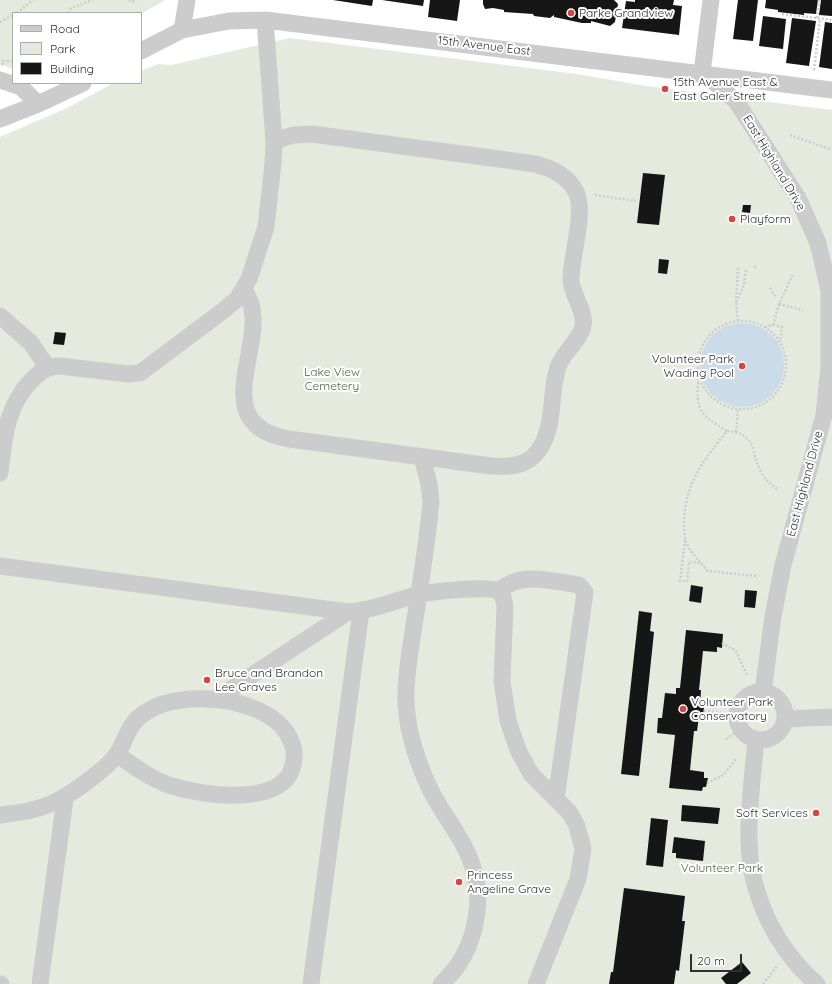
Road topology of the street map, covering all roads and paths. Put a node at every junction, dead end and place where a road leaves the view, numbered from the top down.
1 (33, 0) edge
2 (93, 0) edge
3 (129, 0) edge
4 (136, 0) edge
5 (187, 0) edge
6 (711, 0) edge
7 (819, 0) edge
8 (18, 12) edge
9 (69, 12) edge
10 (782, 14) dead end
11 (12, 16) edge
12 (819, 18) junction
13 (265, 20) junction
14 (832, 20) edge
15 (0, 22) edge
16 (182, 30) junction
17 (142, 50) edge
18 (814, 70) dead end
19 (702, 73) junction
20 (0, 80) edge
21 (80, 84) edge
22 (832, 90) edge
23 (38, 104) junction
24 (0, 119) edge
25 (790, 135) dead end
26 (274, 141) junction
27 (832, 150) edge
28 (576, 193) junction
29 (636, 201) dead end
30 (754, 267) dead end
31 (758, 267) dead end
32 (738, 268) dead end
33 (746, 269) dead end
34 (793, 274) dead end
35 (770, 288) dead end
36 (244, 290) junction
37 (776, 297) dead end
38 (736, 303) junction
39 (779, 304) junction
40 (802, 310) dead end
41 (0, 316) edge
42 (738, 321) junction
43 (773, 325) junction
44 (765, 327) junction
45 (780, 343) junction
46 (47, 367) junction
47 (699, 378) junction
48 (738, 409) junction
49 (727, 431) junction
50 (736, 432) junction
51 (422, 457) junction
52 (0, 473) edge
53 (777, 489) dead end
54 (685, 537) junction
55 (702, 563) junction
56 (0, 566) edge
57 (756, 576) dead end
58 (499, 592) junction
59 (418, 595) junction
60 (354, 611) junction
61 (722, 642) dead end
62 (747, 675) dead end
63 (763, 692) junction
64 (216, 699) junction
65 (704, 711) dead end
66 (832, 717) edge
67 (785, 719) junction
68 (738, 722) junction
69 (726, 739) dead end
70 (756, 740) junction
71 (117, 754) junction
72 (739, 754) dead end
73 (707, 783) dead end
74 (65, 799) junction
75 (556, 799) junction
76 (0, 815) edge
77 (787, 952) junction
78 (40, 984) edge
79 (311, 984) edge
80 (440, 984) edge
81 (536, 984) edge
82 (763, 984) edge
83 (817, 984) edge

1 - 8 path
2 - 9 path
3 - 4 path
5 - 16 street
6 - 19 street
7 - 12 path
10 - 12 path
11 - 15 path
12 - 14 path
12 - 18 path
13 - 16 street, 15th Avenue East
13 - 19 street, 15th Avenue East
13 - 26 street
16 - 17 street, 15th Avenue East
19 - 22 street, 15th Avenue East
19 - 63 street, East Highland Drive
20 - 23 street
21 - 23 street
23 - 24 street
25 - 27 path
26 - 28 street
26 - 36 street
28 - 29 path
28 - 51 street
30 - 31 path
32 - 38 path
33 - 38 path
34 - 39 path
35 - 37 path
36 - 46 street
36 - 51 street
38 - 42 path
39 - 40 path
39 - 43 path
41 - 46 street
42 - 44 path
42 - 47 path
43 - 44 path
43 - 45 path
44 - 45 path
45 - 48 path
46 - 52 street
47 - 48 path
47 - 49 path
48 - 50 path
49 - 50 path
49 - 54 path
50 - 53 path
51 - 59 street
54 - 55 path
54 - 55 path
55 - 57 path
56 - 60 street
58 - 59 street
58 - 75 street
58 - 75 street
59 - 60 street
59 - 80 street
60 - 64 street
60 - 79 street
61 - 62 path
63 - 67 street
63 - 68 street
64 - 71 street
64 - 71 street
65 - 68 path
66 - 67 street
67 - 70 street
68 - 69 path
68 - 70 street
70 - 77 street
71 - 74 street
72 - 73 path
74 - 76 street
74 - 78 street
75 - 81 street
77 - 82 path
77 - 83 street

